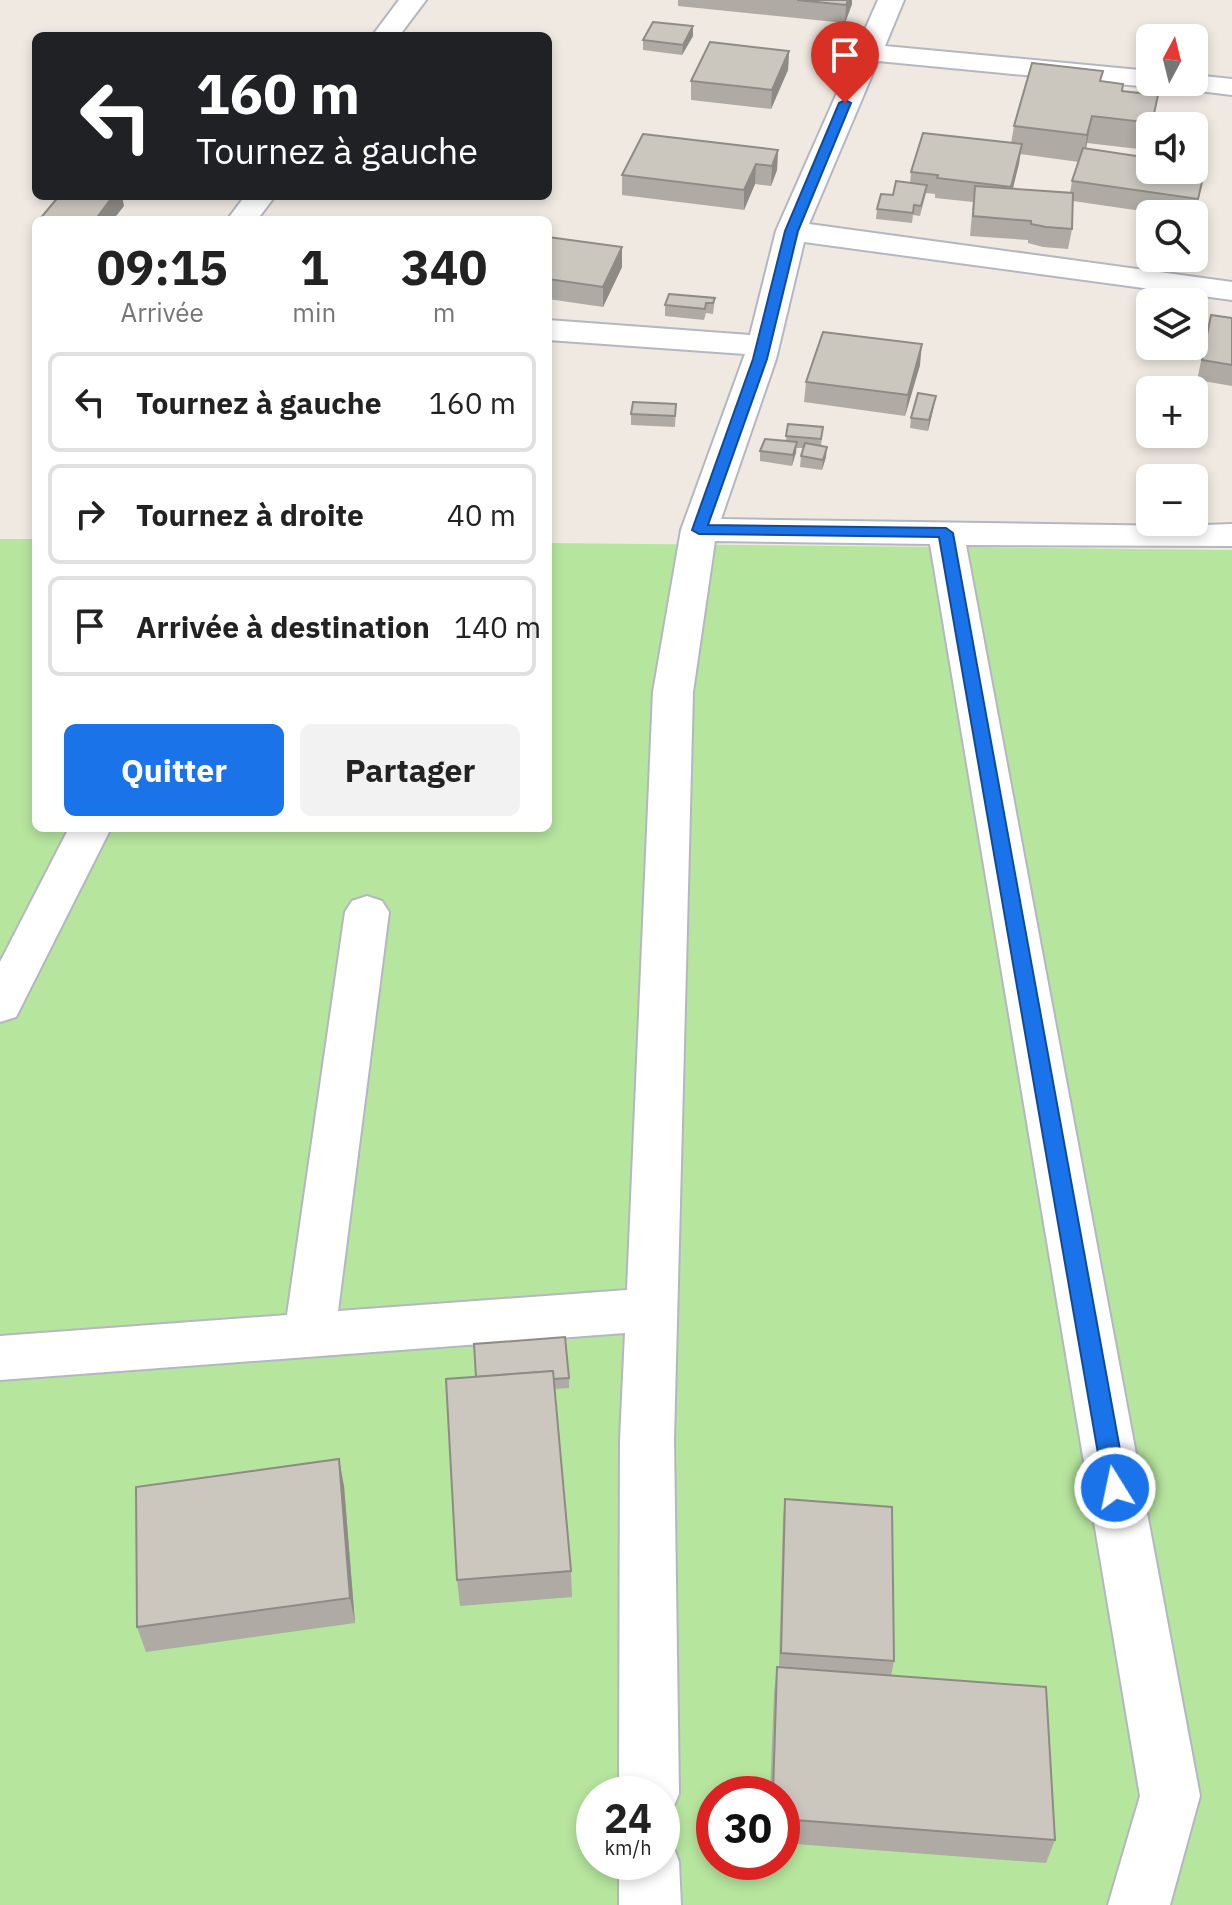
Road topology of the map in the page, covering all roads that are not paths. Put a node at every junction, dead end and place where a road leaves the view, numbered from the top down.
1 (413, 0) edge
2 (891, 0) edge
3 (388, 32) edge
4 (867, 52) junction
5 (1136, 78) edge
6 (1208, 84) edge
7 (1232, 87) edge
8 (791, 231) junction
9 (1232, 291) edge
10 (552, 330) edge
11 (763, 346) junction
12 (699, 530) junction
13 (946, 533) junction
14 (1232, 535) edge
15 (88, 832) edge
16 (367, 912) dead end
17 (0, 1005) edge
18 (651, 1310) junction
19 (310, 1334) junction
20 (0, 1358) edge
21 (649, 1776) edge
22 (649, 1880) edge
23 (650, 1905) edge
24 (1139, 1905) edge

1 - 3 street
2 - 4 street
4 - 5 street
4 - 8 street
6 - 7 street
8 - 9 street
8 - 11 street
10 - 11 street
11 - 12 street
12 - 13 street
12 - 18 street
13 - 14 street
13 - 24 street
15 - 17 street
16 - 19 street
18 - 19 street
18 - 21 street
19 - 20 street
22 - 23 street

